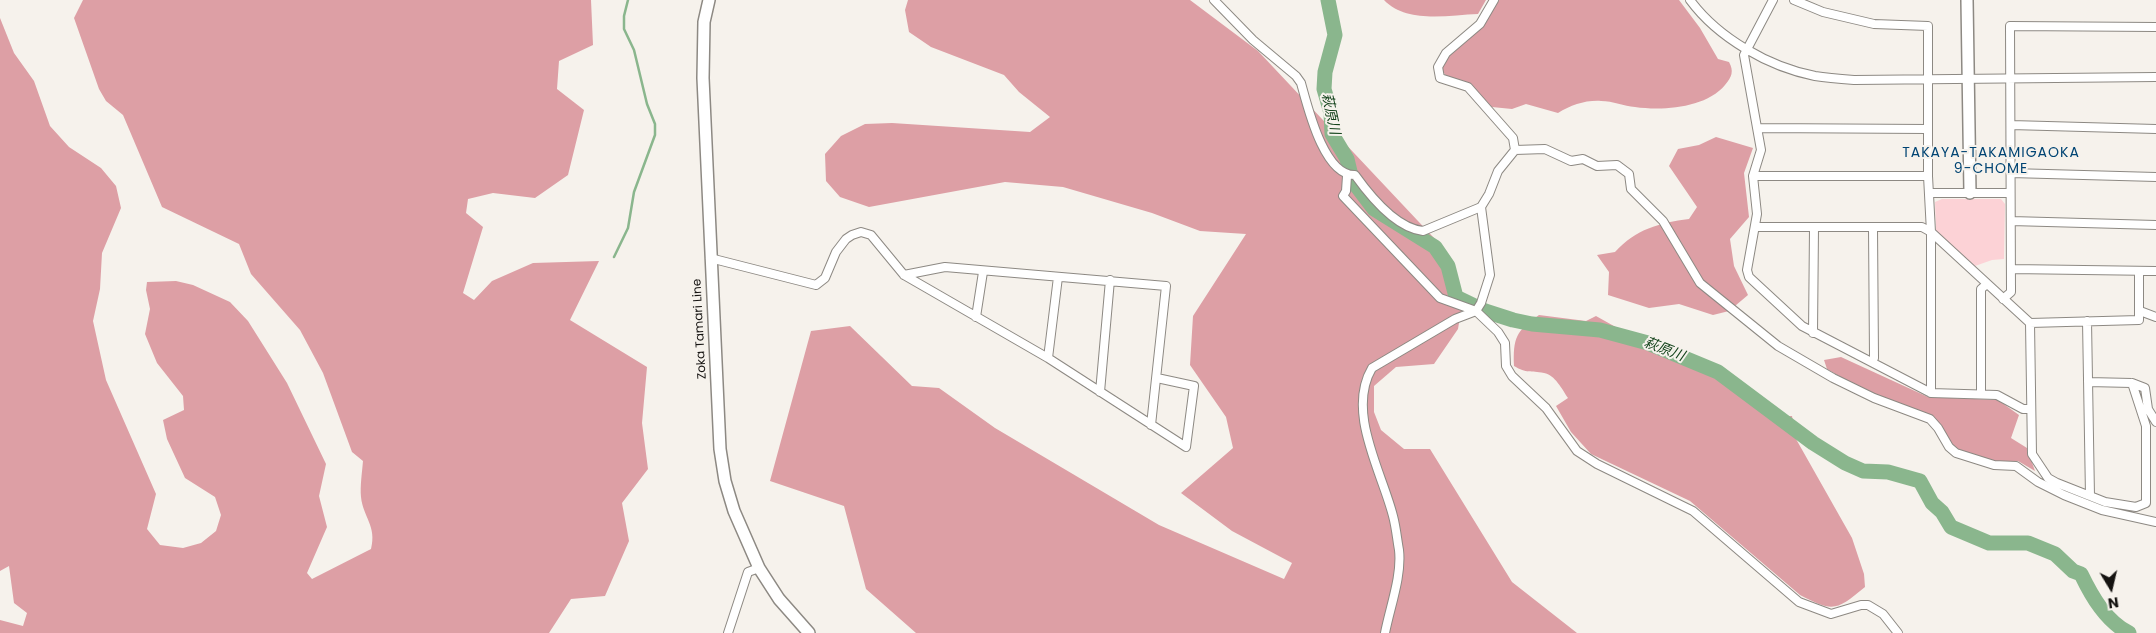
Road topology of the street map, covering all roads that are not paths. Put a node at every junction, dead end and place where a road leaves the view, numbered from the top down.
1 (709, 0) edge
2 (1214, 0) edge
3 (1494, 0) edge
4 (1690, 0) edge
5 (1773, 0) edge
6 (1794, 0) edge
7 (1967, 0) edge
8 (2156, 27) edge
9 (1746, 49) junction
10 (2009, 77) junction
11 (2156, 77) edge
12 (1968, 78) junction
13 (1929, 79) junction
14 (2011, 125) junction
15 (1758, 128) junction
16 (1928, 129) junction
17 (2156, 129) edge
18 (1515, 150) junction
19 (2011, 173) junction
20 (1351, 176) junction
21 (1753, 176) junction
22 (1928, 176) junction
23 (2156, 177) edge
24 (2010, 192) junction
25 (1930, 193) junction
26 (1970, 193) junction
27 (1481, 207) junction
28 (2011, 222) junction
29 (2156, 225) edge
30 (1756, 227) junction
31 (1814, 228) junction
32 (1873, 228) junction
33 (1931, 232) junction
34 (710, 258) junction
35 (2011, 269) junction
36 (2156, 271) edge
37 (983, 272) junction
38 (2139, 273) junction
39 (904, 276) junction
40 (1058, 277) junction
41 (1110, 280) junction
42 (1986, 284) junction
43 (2003, 299) junction
44 (1476, 311) junction
45 (2140, 311) junction
46 (976, 317) junction
47 (2156, 317) edge
48 (2087, 321) junction
49 (2030, 323) junction
50 (1813, 333) junction
51 (1048, 358) junction
52 (1872, 362) junction
53 (1157, 378) junction
54 (2088, 382) junction
55 (2132, 382) junction
56 (1100, 392) junction
57 (1932, 393) junction
58 (1981, 394) junction
59 (2030, 409) junction
60 (2156, 422) edge
61 (1151, 425) junction
62 (2090, 496) junction
63 (2156, 522) edge
64 (759, 568) junction
65 (728, 633) edge
66 (809, 633) edge
67 (1385, 633) edge
68 (1898, 633) edge

1 - 34 main road, Zoka Tamari Line
2 - 20 street
3 - 18 street
4 - 9 street
5 - 9 street
6 - 13 street
7 - 12 main road
8 - 10 street
9 - 13 street
9 - 15 street
10 - 11 street
10 - 12 street
10 - 14 street
12 - 13 street
12 - 26 main road
13 - 16 street
14 - 17 street
14 - 19 street
15 - 16 street
15 - 21 street
16 - 22 street
18 - 27 street
18 - 63 street
19 - 23 street
19 - 24 street
20 - 27 street
20 - 44 street
21 - 22 street
21 - 30 street
22 - 25 street
24 - 26 street
24 - 28 street
25 - 26 street
25 - 33 street
27 - 44 street
28 - 29 street
28 - 35 street
30 - 31 street
30 - 50 street
31 - 32 street
31 - 50 street
32 - 33 street
32 - 52 street
33 - 42 street
33 - 57 street
34 - 39 street
34 - 64 main road, Zoka Tamari Line
35 - 38 street
35 - 43 street
36 - 38 street
37 - 39 street
37 - 40 street
37 - 46 street
38 - 45 street
39 - 46 street
40 - 41 street
40 - 51 street
41 - 53 street
41 - 56 street
42 - 43 street
42 - 58 street
43 - 49 street
44 - 67 street
44 - 68 street
45 - 47 street
45 - 48 street
46 - 51 street
48 - 49 street
48 - 54 street
49 - 59 street
50 - 52 street
51 - 56 street
52 - 57 street
53 - 61 street
53 - 61 street
54 - 55 street
54 - 62 street
55 - 60 street
55 - 62 street
56 - 61 street
57 - 58 street
58 - 59 street
59 - 62 street
64 - 65 street
64 - 66 main road, Zoka Tamari Line

